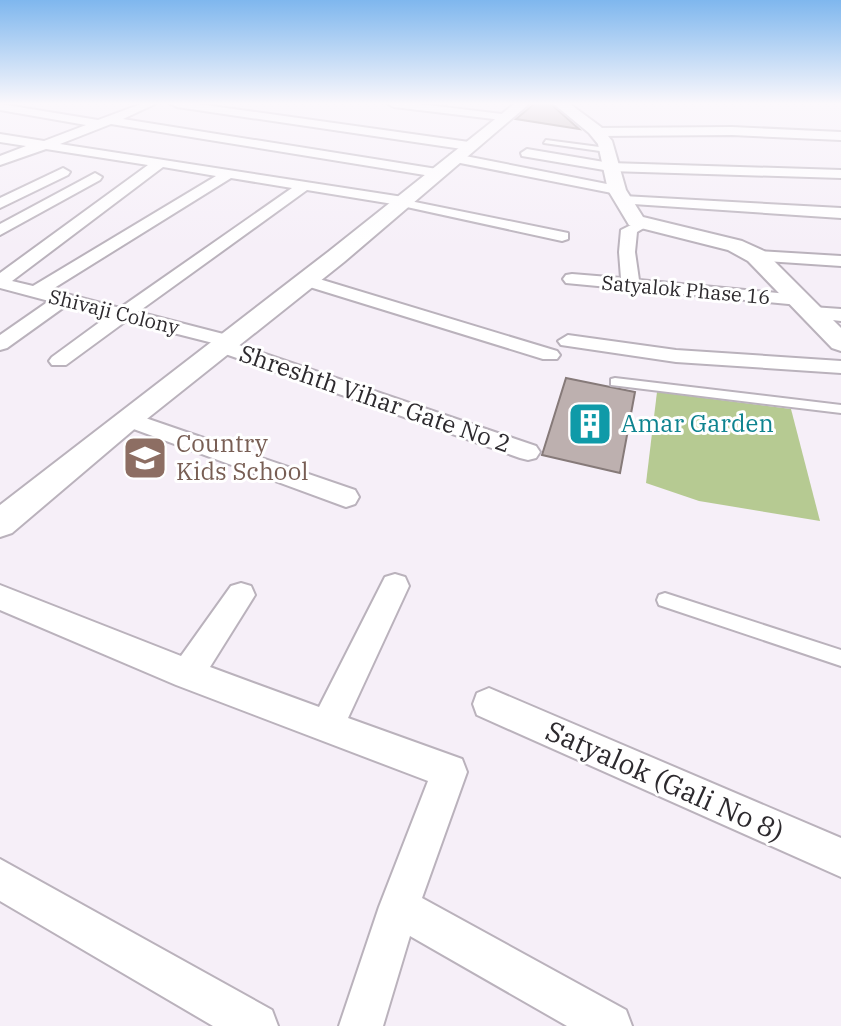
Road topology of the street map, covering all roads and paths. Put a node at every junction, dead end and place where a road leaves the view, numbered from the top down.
1 (25, 152) edge
2 (82, 152) edge
3 (386, 152) edge
4 (417, 152) edge
5 (462, 152) edge
6 (556, 152) edge
7 (606, 152) edge
8 (623, 152) edge
9 (527, 153) dead end
10 (453, 159) junction
11 (0, 161) edge
12 (160, 163) junction
13 (63, 172) dead end
14 (228, 174) junction
15 (841, 174) edge
16 (95, 177) dead end
17 (305, 185) junction
18 (620, 195) junction
19 (401, 202) junction
20 (0, 204) edge
21 (841, 213) edge
22 (641, 225) junction
23 (0, 230) edge
24 (562, 236) dead end
25 (756, 256) junction
26 (841, 261) edge
27 (572, 279) dead end
28 (306, 280) junction
29 (1, 284) edge
30 (631, 285) junction
31 (36, 292) junction
32 (64, 299) junction
33 (806, 306) junction
34 (120, 313) junction
35 (841, 315) edge
36 (568, 341) dead end
37 (841, 343) edge
38 (0, 344) edge
39 (225, 344) junction
40 (550, 355) dead end
41 (59, 361) dead end
42 (841, 367) edge
43 (615, 382) dead end
44 (841, 409) edge
45 (128, 419) junction
46 (528, 452) dead end
47 (346, 497) dead end
48 (0, 524) edge
49 (395, 586) dead end
50 (241, 595) dead end
51 (0, 597) edge
52 (665, 600) dead end
53 (841, 658) edge
54 (187, 674) junction
55 (489, 704) dead end
56 (327, 726) junction
57 (841, 858) edge
58 (0, 879) edge
59 (399, 907) junction
60 (256, 1026) edge
61 (361, 1026) edge
62 (610, 1026) edge

1 - 11 street
2 - 12 street
3 - 10 street
4 - 10 street
5 - 10 street
6 - 9 street
7 - 18 street
8 - 15 street
10 - 18 street
10 - 19 street
12 - 14 street
12 - 29 street
13 - 20 street
14 - 17 street
14 - 31 street
16 - 23 street
17 - 19 street
17 - 34 street
18 - 21 street
18 - 22 street
19 - 24 street
19 - 28 street
22 - 25 street
22 - 30 street
25 - 26 street
25 - 33 street
27 - 30 street, Satyalok Phase 16
28 - 39 street
28 - 40 street
29 - 31 street, Shivaji Colony
30 - 33 street, Satyalok Phase 16
31 - 32 street, Shivaji Colony
32 - 34 street, Shivaji Colony
32 - 38 street
33 - 35 street, Satyalok Phase 16
33 - 37 street
34 - 39 street, Shivaji Colony
34 - 41 street
36 - 42 street
39 - 45 street
39 - 46 street, Shreshth Vihar Gate No 2
43 - 44 lane
45 - 47 street
45 - 48 street
49 - 56 street
50 - 54 street
51 - 54 street
52 - 53 lane
54 - 56 street
55 - 57 street, Satyalok (Gali No 8)
56 - 59 street
58 - 60 street
59 - 61 street
59 - 62 street

